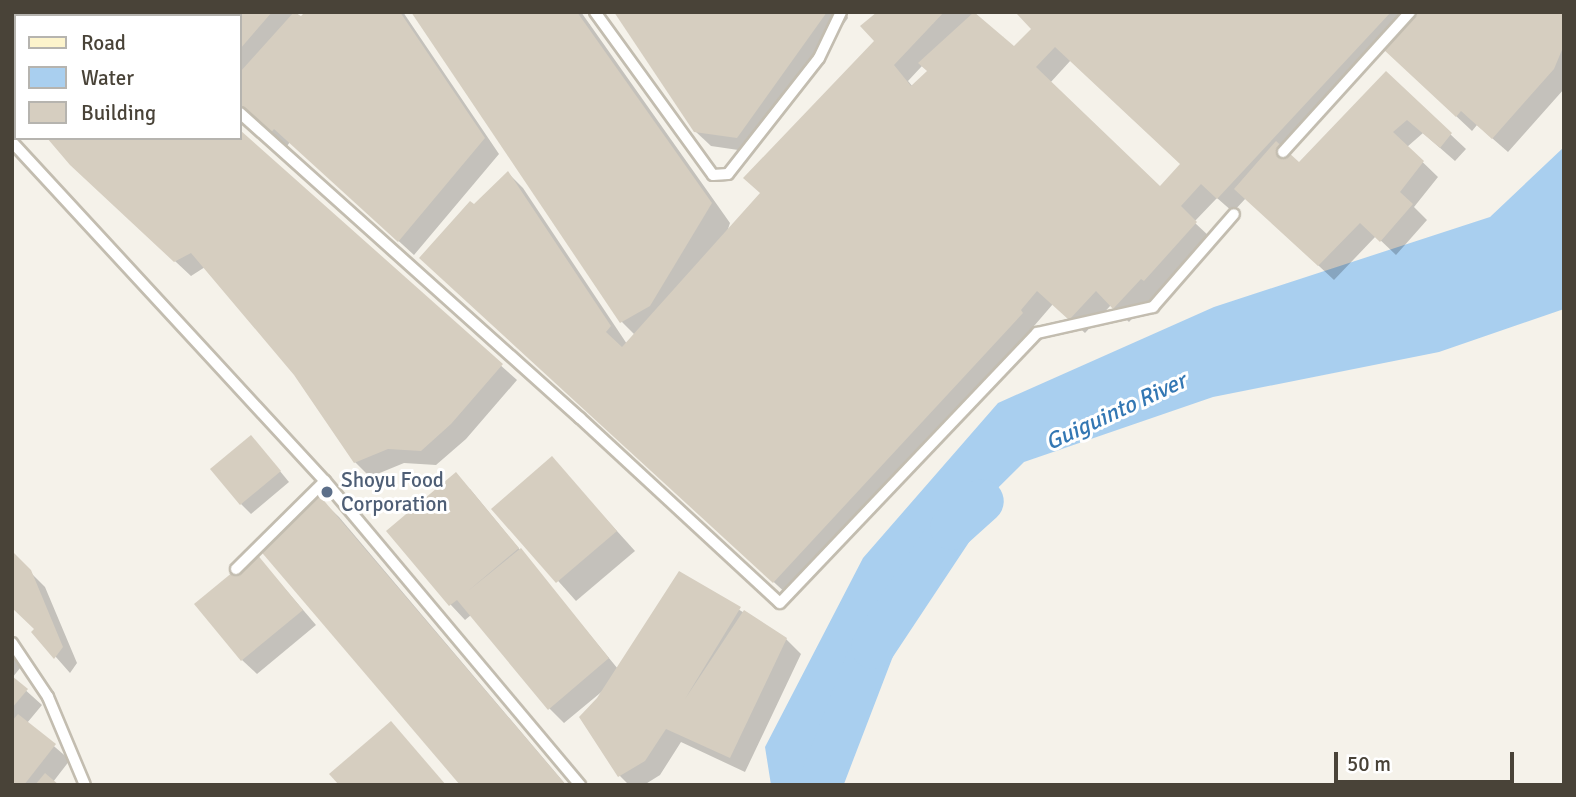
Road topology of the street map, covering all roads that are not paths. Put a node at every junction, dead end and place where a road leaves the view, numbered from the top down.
1 (595, 12) edge
2 (841, 12) edge
3 (1410, 12) edge
4 (242, 115) edge
5 (12, 142) edge
6 (1283, 152) dead end
7 (1234, 214) dead end
8 (325, 481) junction
9 (236, 569) dead end
10 (12, 643) edge
11 (85, 785) edge
12 (580, 785) edge

1 - 2 lane
3 - 6 lane
4 - 7 lane
5 - 8 lane
8 - 9 lane
8 - 12 lane
10 - 11 lane

